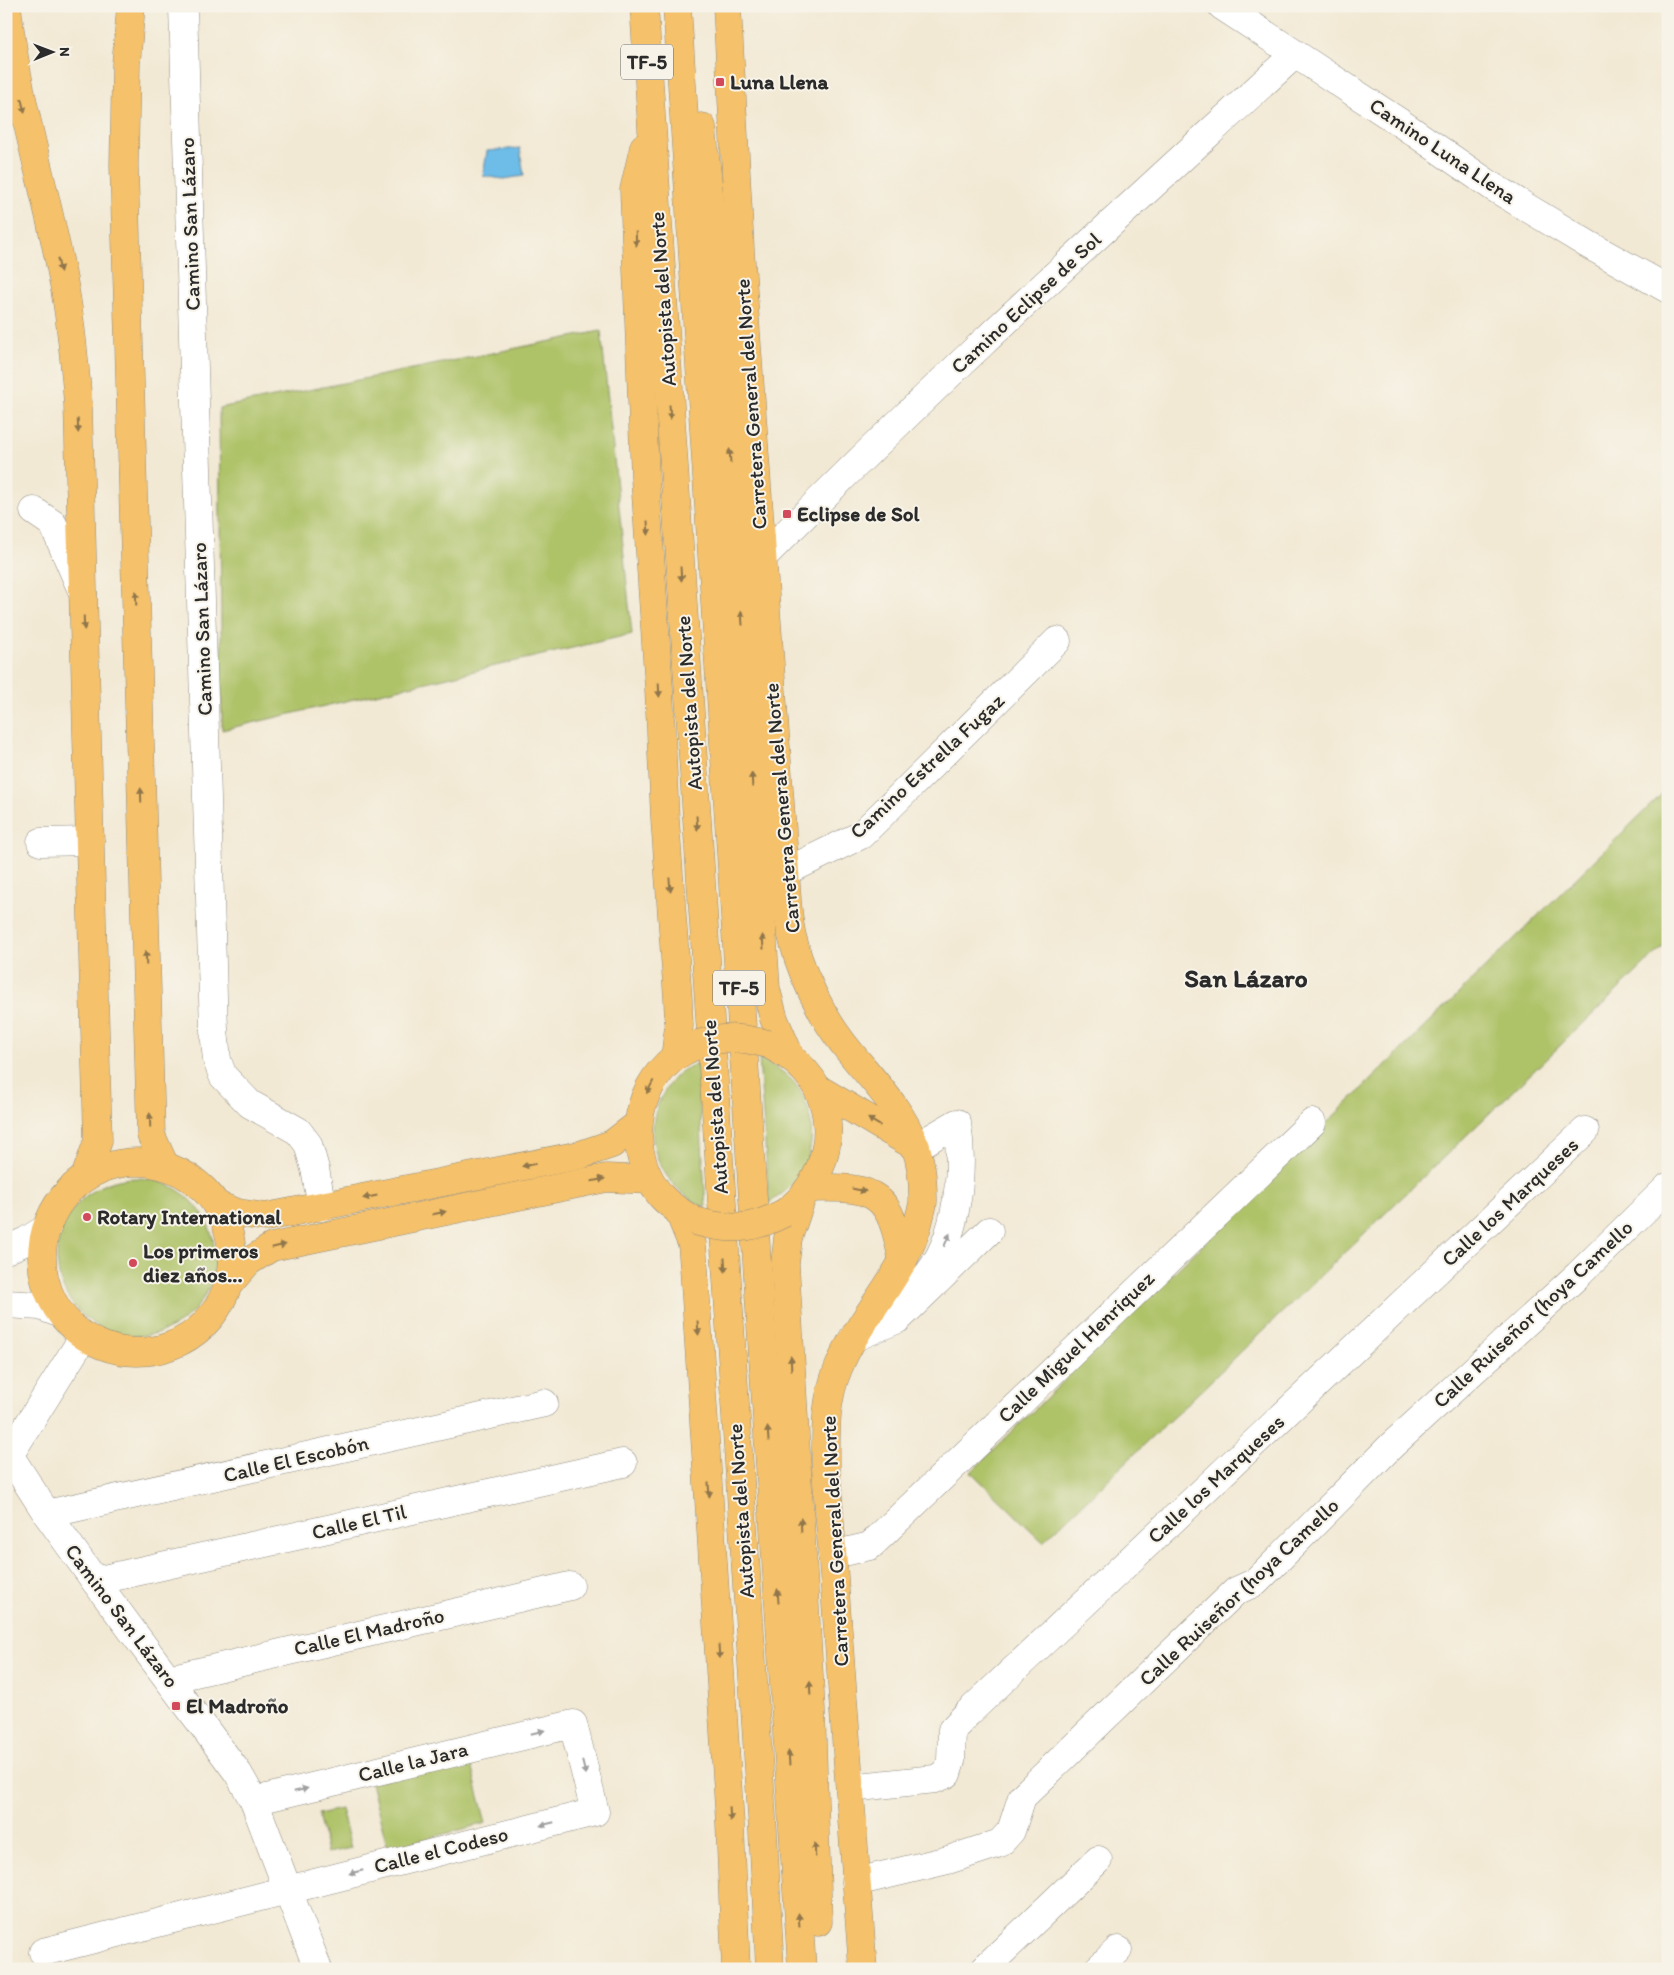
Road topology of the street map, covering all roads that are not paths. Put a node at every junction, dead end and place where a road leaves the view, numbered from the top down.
1 (7, 6) edge
2 (131, 6) edge
3 (183, 6) edge
4 (644, 6) edge
5 (677, 6) edge
6 (690, 6) edge
7 (727, 6) edge
8 (1222, 6) edge
9 (1295, 54) junction
10 (651, 119) junction
11 (1668, 289) edge
12 (34, 512) dead end
13 (762, 558) junction
14 (83, 593) junction
15 (1057, 641) dead end
16 (90, 841) junction
17 (42, 842) dead end
18 (785, 872) junction
19 (779, 1050) junction
20 (675, 1057) junction
21 (817, 1088) junction
22 (1312, 1123) dead end
23 (638, 1124) junction
24 (1585, 1132) dead end
25 (916, 1147) junction
26 (164, 1166) junction
27 (85, 1177) junction
28 (650, 1180) junction
29 (1668, 1187) edge
30 (798, 1200) junction
31 (216, 1205) junction
32 (322, 1207) junction
33 (687, 1216) junction
34 (46, 1228) junction
35 (989, 1231) dead end
36 (6, 1250) edge
37 (903, 1262) junction
38 (228, 1284) junction
39 (6, 1304) edge
40 (876, 1305) junction
41 (61, 1314) junction
42 (84, 1336) junction
43 (853, 1338) junction
44 (544, 1403) dead end
45 (8, 1452) edge
46 (623, 1463) dead end
47 (47, 1514) junction
48 (832, 1555) junction
49 (95, 1581) junction
50 (570, 1586) dead end
51 (169, 1679) junction
52 (850, 1788) junction
53 (254, 1801) junction
54 (595, 1812) joint
55 (1098, 1860) dead end
56 (856, 1882) junction
57 (288, 1889) junction
58 (1118, 1950) dead end
59 (44, 1952) dead end
60 (318, 1969) edge
61 (736, 1969) edge
62 (770, 1969) edge
63 (802, 1969) edge
64 (819, 1969) edge
65 (863, 1969) edge
66 (984, 1969) edge
67 (1098, 1969) edge

1 -> 14 main road
26 -> 2 main road
3 - 32 street, Camino San Lázaro
4 - 10 main road, Autopista del Norte / TF-5
63 -> 5 main road, Autopista del Norte / TF-5
19 -> 6 main road
7 - 13 main road, Carretera General del Norte
8 - 9 street, Camino Luna Llena
9 - 11 street, Camino Luna Llena
9 - 13 street, Camino Eclipse de Sol
10 -> 20 main road
10 -> 62 main road, Autopista del Norte / TF-5
12 - 14 street
13 - 18 main road, Carretera General del Norte
14 -> 16 main road
15 - 18 street, Camino Estrella Fugaz
16 - 17 street
16 - 27 main road
18 - 25 main road, Carretera General del Norte
19 - 20 main road, bridge
19 - 21 main road
20 -> 23 main road
25 -> 21 main road
21 - 30 main road
22 - 48 street, Calle Miguel Henríquez
23 - 28 main road
23 -> 32 main road
24 - 52 street, Calle los Marqueses
25 - 37 main road, Carretera General del Norte
40 -> 25 street
26 - 27 main road
26 - 31 main road
27 - 34 main road
28 - 33 main road
38 -> 28 main road
29 - 56 street, Calle Ruiseñor (hoya Camello
30 - 33 main road, bridge
30 -> 37 main road
64 -> 30 main road
31 - 32 main road
31 - 38 main road
33 -> 61 main road
34 - 36 street
34 - 41 main road
35 - 43 street
37 - 40 main road, Carretera General del Norte
38 - 42 main road
39 - 41 street
40 - 43 main road, Carretera General del Norte
41 - 42 main road
42 - 45 street
43 - 48 main road, Carretera General del Norte
44 - 47 street, Calle El Escobón
45 - 47 street, Camino San Lázaro
46 - 49 street, Calle El Til
47 - 49 street, Camino San Lázaro
48 - 52 main road, Carretera General del Norte
49 - 51 street, Camino San Lázaro
50 - 51 street, Calle El Madroño
51 - 53 street, Camino San Lázaro
52 - 56 main road, Carretera General del Norte
53 -> 54 street, Calle la Jara
53 - 57 street, Camino San Lázaro
54 -> 57 street, Calle el Codeso
55 - 66 street
56 - 65 main road, Carretera General del Norte
57 - 59 street, Calle el Codeso
57 - 60 street, Camino San Lázaro
58 - 67 street

